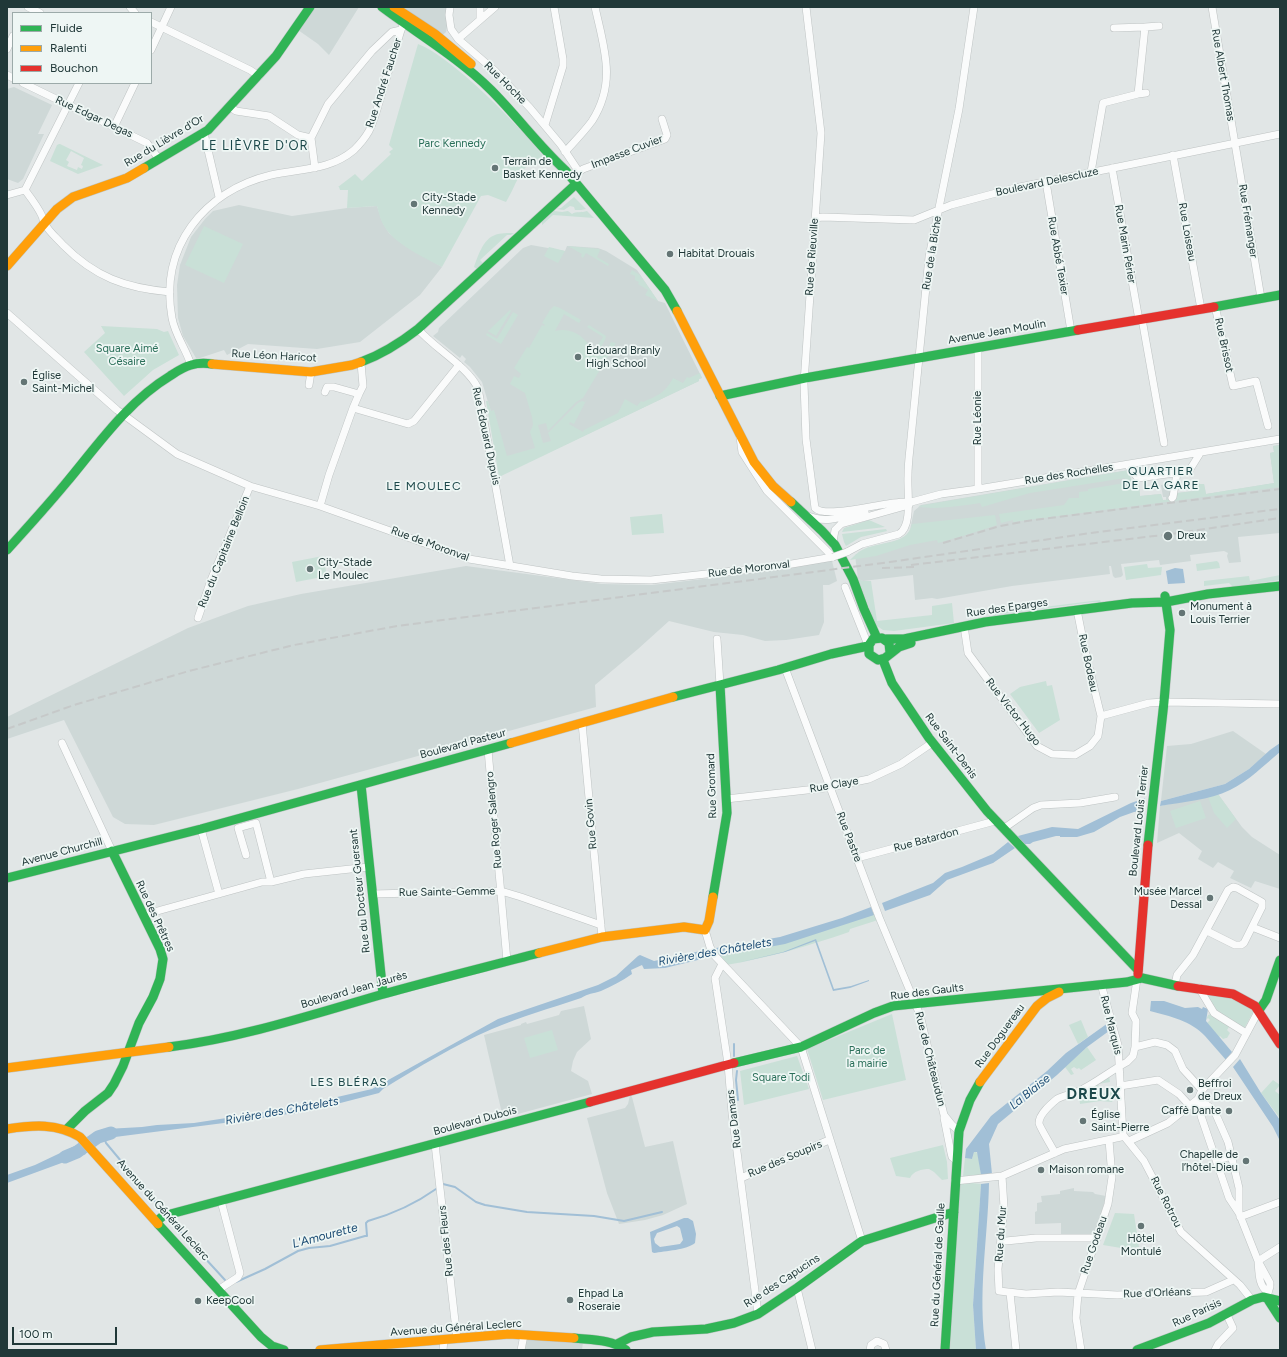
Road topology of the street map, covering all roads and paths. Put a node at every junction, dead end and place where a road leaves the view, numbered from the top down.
1 (27, 7) edge
2 (171, 7) edge
3 (310, 7) edge
4 (382, 7) edge
5 (394, 7) edge
6 (450, 7) edge
7 (480, 7) edge
8 (495, 7) edge
9 (554, 7) edge
10 (595, 7) edge
11 (806, 7) edge
12 (974, 7) edge
13 (1212, 7) edge
14 (38, 12) edge
15 (480, 19) junction
16 (152, 22) edge
17 (404, 23) junction
18 (1159, 26) dead end
19 (162, 27) junction
20 (1144, 27) junction
21 (1114, 28) dead end
22 (12, 38) edge
23 (458, 39) junction
24 (152, 48) edge
25 (7, 49) edge
26 (258, 76) junction
27 (25, 84) edge
28 (78, 84) edge
29 (135, 84) edge
30 (1146, 93) dead end
31 (1138, 94) junction
32 (67, 105) junction
33 (230, 108) junction
34 (662, 119) dead end
35 (545, 125) junction
36 (114, 127) junction
37 (204, 133) junction
38 (1280, 134) edge
39 (311, 138) junction
40 (1235, 143) junction
41 (567, 155) junction
42 (1173, 156) junction
43 (159, 159) junction
44 (315, 168) junction
45 (1112, 168) junction
46 (563, 169) junction
47 (579, 172) junction
48 (1091, 172) junction
49 (574, 182) junction
50 (1046, 182) junction
51 (25, 190) junction
52 (7, 195) edge
53 (219, 197) junction
54 (557, 201) junction
55 (940, 210) junction
56 (814, 218) junction
57 (44, 224) junction
58 (7, 266) edge
59 (170, 292) junction
60 (1280, 295) edge
61 (1261, 298) junction
62 (1215, 306) junction
63 (1200, 309) junction
64 (7, 313) edge
65 (1141, 320) junction
66 (418, 329) junction
67 (1071, 331) junction
68 (978, 348) junction
69 (918, 361) junction
70 (361, 363) junction
71 (191, 365) junction
72 (459, 365) junction
73 (311, 372) junction
74 (805, 378) junction
75 (309, 385) dead end
76 (325, 392) dead end
77 (359, 394) junction
78 (720, 396) junction
79 (353, 408) junction
80 (124, 415) junction
81 (1268, 426) dead end
82 (740, 437) junction
83 (1280, 440) edge
84 (1164, 443) dead end
85 (1199, 456) dead end
86 (1129, 467) dead end
87 (1164, 470) dead end
88 (1177, 473) junction
89 (1165, 482) dead end
90 (250, 486) junction
91 (978, 489) junction
92 (1172, 498) dead end
93 (908, 504) junction
94 (320, 506) junction
95 (814, 508) joint
96 (806, 515) junction
97 (833, 542) junction
98 (7, 550) edge
99 (833, 557) junction
100 (510, 566) junction
101 (1280, 583) edge
102 (1280, 586) edge
103 (845, 587) dead end
104 (1166, 599) junction
105 (1077, 610) junction
106 (198, 618) dead end
107 (965, 629) junction
108 (876, 638) junction
109 (717, 639) dead end
110 (886, 640) junction
111 (869, 649) junction
112 (890, 653) junction
113 (883, 660) junction
114 (785, 668) junction
115 (720, 685) junction
116 (1164, 702) junction
117 (1280, 704) edge
118 (1101, 716) junction
119 (582, 723) junction
120 (932, 742) junction
121 (62, 743) dead end
122 (488, 750) junction
123 (361, 785) junction
124 (830, 786) junction
125 (1115, 797) dead end
126 (726, 799) junction
127 (995, 821) junction
128 (201, 829) junction
129 (1003, 829) junction
130 (112, 851) junction
131 (246, 855) dead end
132 (857, 858) junction
133 (369, 867) junction
134 (7, 872) edge
135 (7, 878) edge
136 (271, 882) junction
137 (500, 891) junction
138 (219, 894) junction
139 (372, 894) junction
140 (143, 915) junction
141 (601, 925) junction
142 (1252, 927) junction
143 (705, 930) junction
144 (1207, 931) junction
145 (602, 936) junction
146 (1280, 938) edge
147 (1280, 960) edge
148 (507, 961) junction
149 (722, 964) junction
150 (1137, 975) junction
151 (1101, 984) junction
152 (1175, 985) junction
153 (1199, 988) junction
154 (1064, 989) junction
155 (383, 994) junction
156 (916, 1004) junction
157 (1259, 1010) junction
158 (1246, 1033) junction
159 (1280, 1044) edge
160 (801, 1047) junction
161 (1135, 1047) junction
162 (129, 1051) junction
163 (728, 1064) junction
164 (1120, 1066) junction
165 (7, 1068) edge
166 (1120, 1086) junction
167 (1202, 1090) junction
168 (1198, 1099) junction
169 (1189, 1105) junction
170 (944, 1116) junction
171 (7, 1128) edge
172 (67, 1129) junction
173 (959, 1131) junction
174 (1123, 1135) junction
175 (829, 1140) junction
176 (1109, 1140) junction
177 (1129, 1141) junction
178 (435, 1144) junction
179 (1055, 1153) junction
180 (1232, 1156) junction
181 (1216, 1160) junction
182 (957, 1161) junction
183 (1002, 1176) junction
184 (741, 1178) junction
185 (955, 1181) junction
186 (221, 1201) junction
187 (1280, 1202) edge
188 (954, 1212) junction
189 (1240, 1215) junction
190 (157, 1221) junction
191 (1097, 1238) junction
192 (1006, 1241) dead end
193 (862, 1242) junction
194 (1280, 1247) edge
195 (1258, 1261) junction
196 (1233, 1280) junction
197 (797, 1288) junction
198 (218, 1290) junction
199 (999, 1291) joint
200 (1010, 1293) junction
201 (1078, 1294) junction
202 (1268, 1295) junction
203 (1252, 1300) junction
204 (1280, 1301) edge
205 (1226, 1313) junction
206 (758, 1314) junction
207 (1280, 1318) edge
208 (524, 1335) junction
209 (457, 1339) junction
210 (444, 1340) junction
211 (617, 1344) junction
212 (282, 1350) edge
213 (320, 1350) edge
214 (444, 1350) edge
215 (521, 1350) edge
216 (626, 1350) edge
217 (812, 1350) edge
218 (870, 1350) edge
219 (886, 1350) edge
220 (945, 1350) edge
221 (1016, 1350) edge
222 (1081, 1350) edge
223 (1137, 1350) edge
224 (1216, 1350) edge

1 - 14 street
2 - 19 street
3 - 26 street, Rue du Lièvre d'Or
4 - 17 street
5 - 17 street
6 - 23 street, Rue Hoche
7 - 15 street
8 - 15 street
9 - 35 street
10 - 41 street
11 - 56 street, Rue de Rieuville
12 - 55 street, Rue de la Biche
13 - 40 street, Rue Albert Thomas
15 - 23 street
16 - 19 street
17 - 39 street
17 - 44 street, Rue André Faucher
17 - 46 street
18 - 20 street
19 - 24 street
19 - 26 street
20 - 21 street
20 - 31 street
22 - 25 street
23 - 35 street, Rue Hoche
26 - 33 street, Rue du Lièvre d'Or
27 - 32 street, Rue Edgar Degas
28 - 32 street
29 - 36 street
30 - 31 street
31 - 48 street
32 - 36 street, Rue Edgar Degas
32 - 51 street
33 - 37 street, Rue du Lièvre d'Or
33 - 39 street
34 - 47 street, Impasse Cuvier
35 - 41 street, Rue Hoche
36 - 43 street, Rue Edgar Degas
37 - 43 street, Rue du Lièvre d'Or
37 - 53 street
38 - 40 street, Boulevard Delescluze
39 - 44 street
40 - 42 street, Boulevard Delescluze
40 - 61 street, Rue Frémanger
41 - 46 street
41 - 47 street, Rue Hoche
42 - 45 street, Boulevard Delescluze
42 - 63 street, Rue Loiseau
43 - 57 street, Rue du Lièvre d'Or
44 - 53 street, Rue André Faucher
45 - 48 street, Boulevard Delescluze
45 - 65 street, Rue Marin Périer
46 - 49 street
46 - 54 street
47 - 49 street, Impasse Cuvier
48 - 50 street, Boulevard Delescluze
49 - 54 street, Rue Léon Haricot
49 - 78 street
50 - 55 street, Boulevard Delescluze
50 - 67 street, Rue Abbé Texier
51 - 52 street
51 - 57 street
53 - 59 street, Rue André Faucher
54 - 66 street, Rue Léon Haricot
55 - 56 street, Boulevard Delescluze
55 - 69 street, Rue de la Biche
56 - 74 street, Rue de Rieuville
57 - 58 street, Rue du Lièvre d'Or
57 - 59 street
59 - 71 street, Rue André Faucher
60 - 61 street, Avenue Jean Moulin
61 - 62 street, Avenue Jean Moulin
62 - 63 street, Avenue Jean Moulin
62 - 81 street, Rue Brissot
63 - 65 street, Avenue Jean Moulin
64 - 80 street, Rue de Moronval
65 - 67 street, Avenue Jean Moulin
65 - 84 street, Rue Marin Périer
66 - 70 street, Rue Léon Haricot
66 - 72 street, Rue Édouard Dupuis
67 - 68 street, Avenue Jean Moulin
68 - 69 street, Avenue Jean Moulin
68 - 91 street, Rue Léonie
69 - 74 street, Avenue Jean Moulin
69 - 93 street, Rue de la Biche
70 - 73 street, Rue Léon Haricot
70 - 77 street
71 - 73 street, Rue Léon Haricot
71 - 80 street, Rue Léon Haricot
72 - 79 street
72 - 100 street, Rue Édouard Dupuis
73 - 75 street
74 - 78 street, Avenue Jean Moulin
74 - 95 street, Rue de Rieuville
76 - 77 street
77 - 79 street
78 - 82 street
79 - 94 street
80 - 90 street, Rue de Moronval
80 - 98 street, Rue Léon Haricot
82 - 96 street
82 - 99 street
83 - 91 street, Rue des Rochelles
85 - 88 street
86 - 88 street
87 - 89 street
88 - 92 street
90 - 94 street, Rue de Moronval
90 - 106 street, Rue du Capitaine Belloin
91 - 93 street, Rue des Rochelles
93 - 95 street, Rue des Rochelles
93 - 96 street, Rue des Rochelles
93 - 97 street, Rue des Rochelles
93 - 99 street, Rue de Moronval, bridge
94 - 100 street, Rue de Moronval
96 - 97 street
97 - 108 street
99 - 100 street, Rue de Moronval
101 - 104 street
102 - 104 street
103 - 111 street
104 - 105 street, Rue des Eparges
104 - 116 street, Boulevard Louis Terrier
105 - 107 street, Rue des Eparges
105 - 118 street, Rue Bodeau
107 - 110 street, Rue des Eparges
107 - 112 street
107 - 118 street, Rue Victor Hugo
108 - 110 street
108 - 111 street
109 - 115 street, Rue Gromard
110 - 112 street
111 - 113 street
111 - 114 street, Boulevard Pasteur
112 - 113 street
113 - 120 street, Rue Saint-Denis
114 - 115 street, Boulevard Pasteur
114 - 124 street, Rue Pastre
115 - 119 street, Boulevard Pasteur
115 - 126 street, Rue Gromard
116 - 117 street
116 - 118 street
116 - 150 street, Boulevard Louis Terrier
119 - 122 street, Boulevard Pasteur
119 - 141 street, Rue Govin
120 - 124 street, Rue Claye
120 - 127 street, Rue Saint-Denis
121 - 130 street, Rue des Prêtres
122 - 123 street, Boulevard Pasteur
122 - 137 street, Rue Roger Salengro
123 - 128 street, Boulevard Pasteur
123 - 133 street, Rue du Docteur Guersant
124 - 126 street, Rue Claye
124 - 132 street, Rue Pastre
125 - 129 street
126 - 143 street, Rue Gromard
127 - 129 street, Rue Saint-Denis
127 - 132 street, Rue Batardon
128 - 130 street, Boulevard Pasteur
128 - 138 street
129 - 150 street, Rue Saint-Denis
130 - 134 street, Avenue Churchill
130 - 135 street, Avenue Churchill
130 - 140 street, Rue des Prêtres
131 - 136 street
132 - 156 street, Rue Pastre
133 - 136 street
133 - 139 street, Rue du Docteur Guersant
136 - 138 street
137 - 139 street, Rue Sainte-Gemme
137 - 141 street, Rue Sainte-Gemme
137 - 148 street, Rue Roger Salengro
138 - 140 street
139 - 155 street, Rue du Docteur Guersant
140 - 162 street, Rue des Prêtres
141 - 145 street
142 - 144 street
142 - 144 street
142 - 146 street
143 - 145 street, Boulevard Jean Jaurès
143 - 149 street
144 - 152 street
145 - 148 street, Boulevard Jean Jaurès
147 - 157 street
148 - 155 street, Boulevard Jean Jaurès
149 - 160 street
149 - 163 street, Rue Damars
150 - 151 street, Rue Doguereau
150 - 152 street, Rue Doguereau
150 - 161 street, Boulevard Louis Terrier
151 - 154 street, Rue Doguereau
151 - 164 street, Rue Marquis
152 - 153 street, Rue Doguereau
153 - 157 street, Rue Doguereau
153 - 158 street
154 - 156 street, Rue des Gaults
154 - 173 street, Rue Doguereau
155 - 162 street, Boulevard Jean Jaurès
156 - 160 street, Rue des Gaults
156 - 170 street, Rue de Châteaudun
157 - 158 street
157 - 159 street
158 - 167 street
160 - 163 street, Boulevard Dubois
160 - 175 street
161 - 164 street
161 - 167 street
162 - 165 street, Boulevard Jean Jaurès
162 - 172 street, Rue des Prêtres
163 - 178 street, Boulevard Dubois
163 - 184 street, Rue Damars
164 - 166 street, Rue Marquis
164 - 179 street
166 - 169 street
166 - 174 street, Rue Marquis
167 - 168 street
168 - 169 street
168 - 180 street
168 - 181 street
169 - 177 street
170 - 173 street, Rue de Châteaudun
170 - 182 street
171 - 172 street, Avenue du Général Leclerc
172 - 190 street, Avenue du Général Leclerc
173 - 182 street, Rue Doguereau
174 - 176 street
174 - 177 street, Rue Rotrou
175 - 184 street, Rue des Soupirs
175 - 193 street
176 - 179 street
176 - 191 street, Rue Godeau
177 - 196 street, Rue Rotrou
178 - 186 street, Boulevard Dubois
178 - 209 street, Rue des Fleurs
179 - 183 street
180 - 181 street
180 - 189 street
181 - 189 street
182 - 185 street, Rue Doguereau
183 - 185 street
183 - 199 street, Rue du Mur
184 - 206 street, Rue Damars
185 - 188 street, Rue du Général de Gaulle
186 - 190 street, Boulevard Dubois
186 - 198 street
187 - 189 street
188 - 193 street, Rue des Capucins
188 - 220 street, Rue du Général de Gaulle
189 - 195 street
190 - 198 street, Avenue du Général Leclerc
191 - 192 street
191 - 201 street, Rue Godeau
193 - 197 street, Rue des Capucins
194 - 195 street
195 - 202 street
196 - 201 street, Rue d'Orléans
196 - 203 street, Rue Rotrou
197 - 206 street, Rue des Capucins
197 - 217 street
198 - 212 street, Avenue du Général Leclerc
199 - 200 street, Rue d'Orléans
200 - 201 street, Rue d'Orléans
200 - 221 street
201 - 222 street, Rue Godeau
202 - 203 street, Rue Parisis
202 - 204 street
202 - 207 street
203 - 205 street, Rue Parisis
205 - 223 street, Rue Parisis
205 - 224 street
206 - 211 street, Rue des Capucins
208 - 209 street, Avenue du Général Leclerc
208 - 211 street, Avenue du Général Leclerc
208 - 215 street
209 - 210 street, Avenue du Général Leclerc
210 - 213 street, Avenue du Général Leclerc
210 - 214 street
211 - 216 street
218 - 219 street

